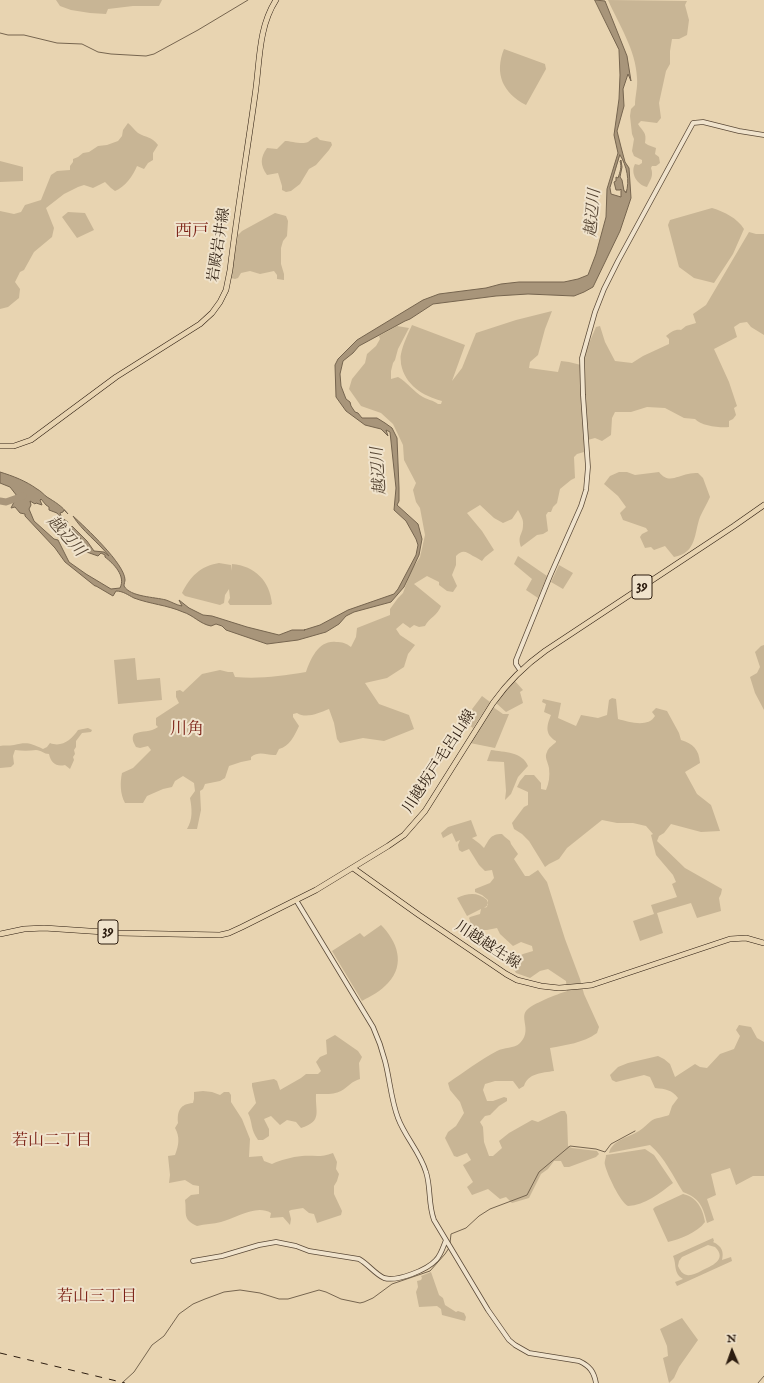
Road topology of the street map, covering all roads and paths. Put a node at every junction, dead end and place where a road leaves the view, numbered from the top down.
1 (276, 0) edge
2 (764, 135) edge
3 (0, 446) edge
4 (764, 505) edge
5 (520, 670) junction
6 (353, 868) junction
7 (296, 900) junction
8 (0, 934) edge
9 (764, 943) edge
10 (446, 1240) junction
11 (193, 1261) dead end
12 (596, 1383) edge

1 - 3 main road, 岩殿岩井線
2 - 5 street
4 - 5 main road, 川越坂戸毛呂山線 / 39
5 - 6 main road, 川越坂戸毛呂山線 / 39
6 - 7 main road, 川越坂戸毛呂山線 / 39
6 - 9 main road, 川越越生線
7 - 8 main road, 川越坂戸毛呂山線 / 39
7 - 10 street
10 - 11 street
10 - 12 street

